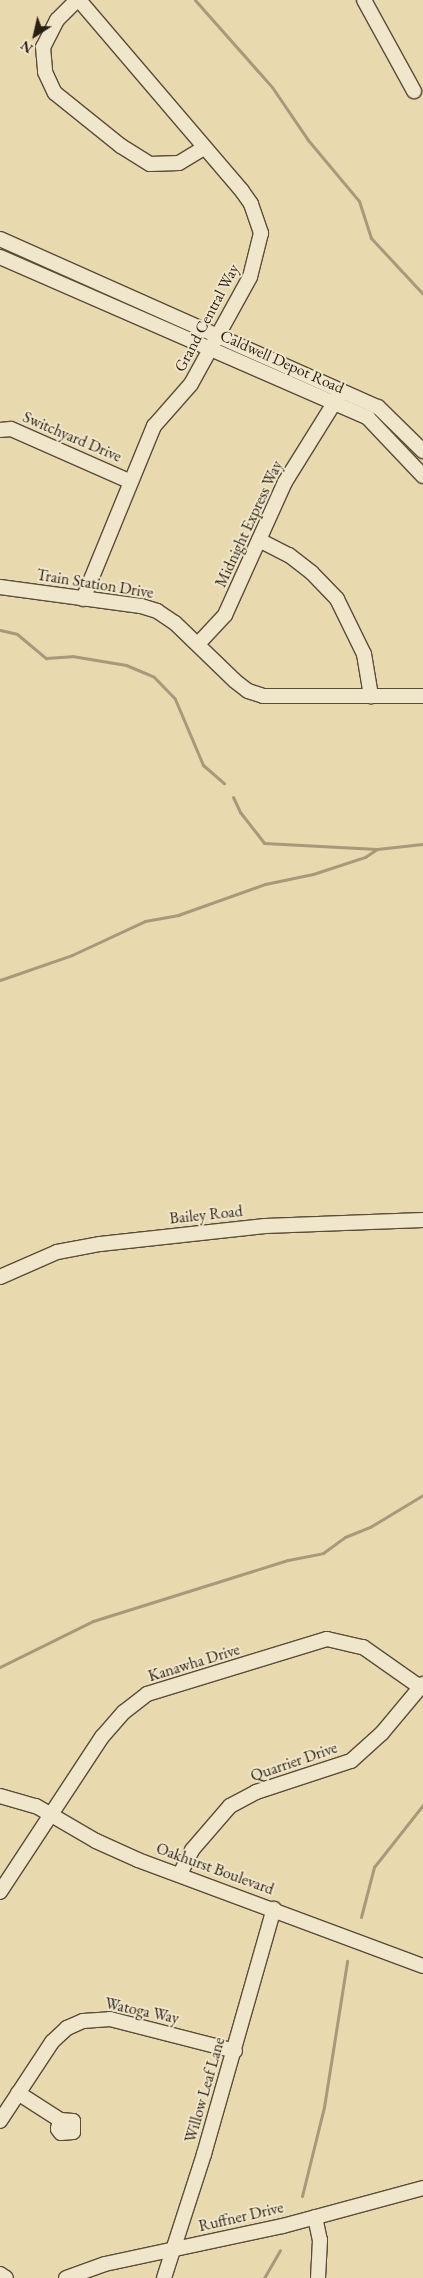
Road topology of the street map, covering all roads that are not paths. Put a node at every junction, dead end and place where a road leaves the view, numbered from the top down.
1 (78, 0) edge
2 (364, 0) edge
3 (414, 91) dead end
4 (204, 148) junction
5 (0, 239) edge
6 (0, 257) edge
7 (217, 336) junction
8 (210, 349) junction
9 (343, 390) junction
10 (334, 404) junction
11 (0, 430) edge
12 (423, 451) edge
13 (423, 476) edge
14 (129, 481) junction
15 (259, 540) junction
16 (0, 587) edge
17 (82, 600) junction
18 (198, 644) junction
19 (371, 696) junction
20 (423, 696) edge
21 (423, 1220) edge
22 (0, 1277) edge
23 (422, 1686) edge
24 (0, 1796) edge
25 (52, 1815) junction
26 (180, 1874) junction
27 (0, 1892) edge
28 (274, 1909) junction
29 (423, 1966) edge
30 (234, 2051) junction
31 (18, 2093) junction
32 (60, 2120) dead end
33 (0, 2121) edge
34 (423, 2188) edge
35 (315, 2217) junction
36 (172, 2251) junction
37 (0, 2274) edge
38 (6, 2278) edge
39 (66, 2278) edge
40 (164, 2278) edge
41 (318, 2278) edge

1 - 4 street, Grand Central Way
1 - 4 street
2 - 3 street
4 - 7 street, Grand Central Way
5 - 7 street, Caldwell Depot Road
6 - 8 street, Caldwell Depot Road
7 - 8 street, Grand Central Way
7 - 9 street, Caldwell Depot Road
8 - 10 street, Caldwell Depot Road
8 - 14 street, Grand Central Way
9 - 10 street, Midnight Express Way
9 - 12 street, Caldwell Depot Road
10 - 13 street, Caldwell Depot Road
10 - 15 street, Midnight Express Way
11 - 14 street, Switchyard Drive
14 - 17 street, Grand Central Way
15 - 18 street, Midnight Express Way
15 - 19 street
16 - 17 street, Train Station Drive
17 - 18 street, Train Station Drive
18 - 19 street, Train Station Drive
19 - 20 street, Train Station Drive
21 - 22 street, Bailey Road
23 - 25 street, Kanawha Drive
23 - 26 street, Quarrier Drive
24 - 25 street, Oakhurst Boulevard
25 - 26 street, Oakhurst Boulevard
25 - 27 street, Kanawha Drive
26 - 28 street, Oakhurst Boulevard
28 - 29 street, Oakhurst Boulevard
28 - 30 street, Willow Leaf Lane
30 - 31 street, Watoga Way
30 - 36 street, Willow Leaf Lane
31 - 32 street
31 - 33 street, Watoga Way
34 - 35 street, Ruffner Drive
35 - 36 street, Ruffner Drive
35 - 41 street
36 - 39 street, Ruffner Drive
36 - 40 street, Willow Leaf Lane
37 - 38 street

